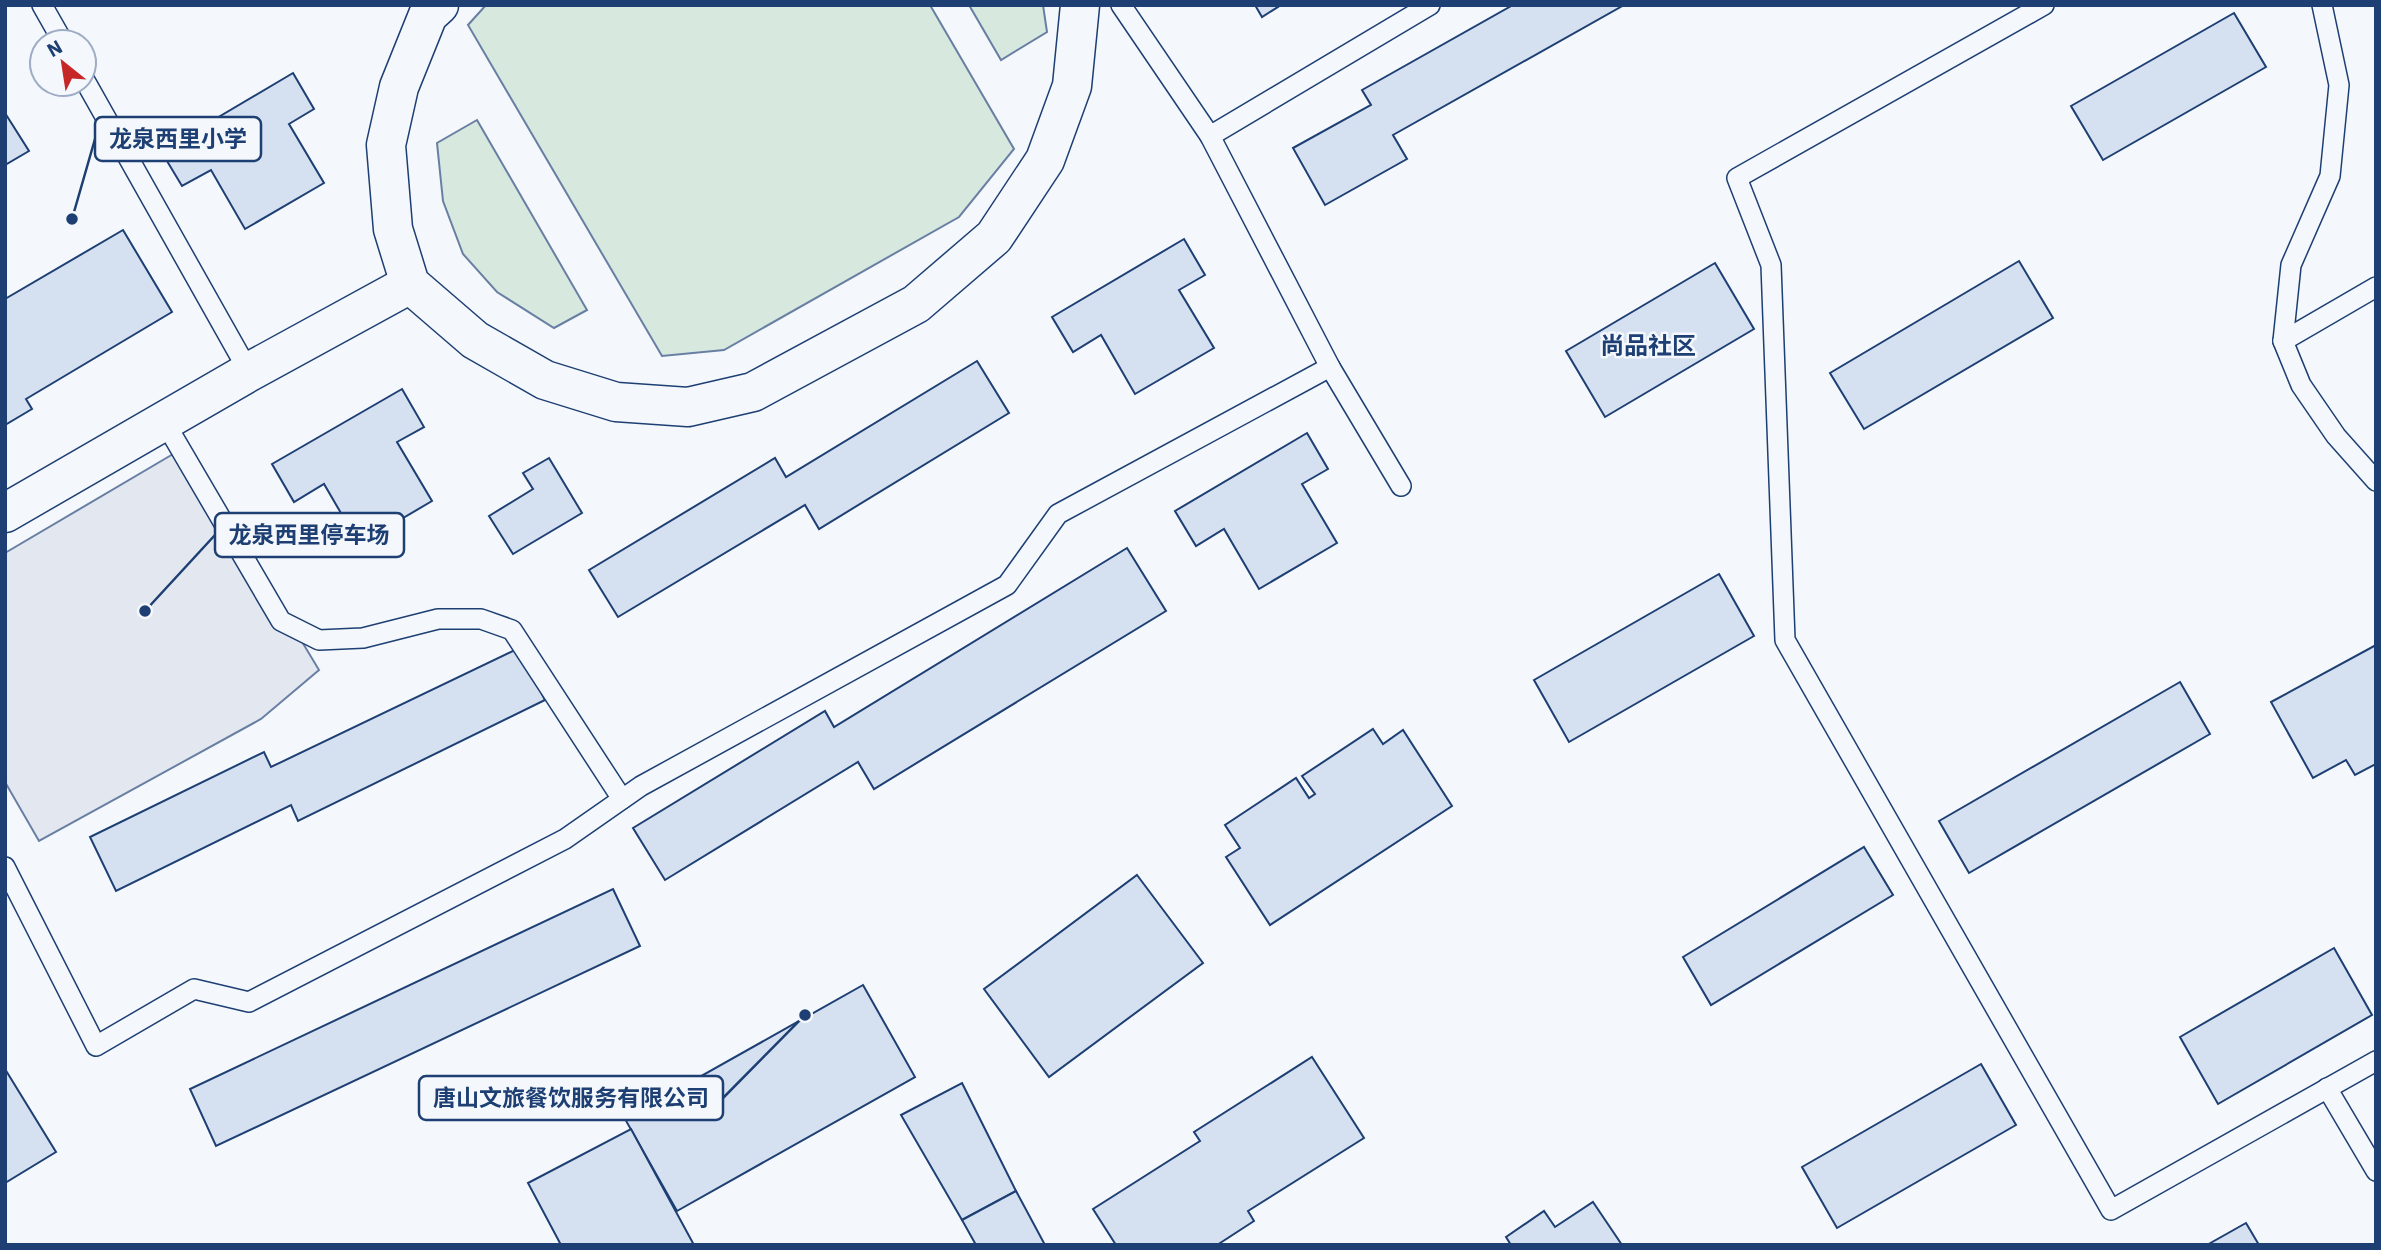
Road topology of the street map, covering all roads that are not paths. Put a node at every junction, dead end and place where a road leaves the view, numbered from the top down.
1 (42, 5) edge
2 (439, 5) edge
3 (1080, 5) edge
4 (1121, 5) edge
5 (1429, 5) edge
6 (2044, 5) edge
7 (2322, 5) edge
8 (55, 28) edge
9 (95, 98) edge
10 (1210, 136) junction
11 (410, 284) junction
12 (2376, 287) edge
13 (2283, 341) junction
14 (1329, 368) junction
15 (249, 372) junction
16 (164, 421) junction
17 (2376, 481) edge
18 (1401, 486) dead end
19 (5, 513) edge
20 (622, 799) junction
21 (5, 867) edge
22 (2376, 1061) edge
23 (2327, 1088) junction
24 (2376, 1171) edge

1 - 8 lane
2 - 11 street
3 - 11 street
4 - 10 lane
5 - 10 lane
6 - 23 lane
7 - 13 lane
9 - 15 lane
10 - 14 lane
11 - 15 street
12 - 13 lane
13 - 17 lane
14 - 18 lane
14 - 20 lane
15 - 16 street
16 - 19 street
16 - 20 lane
20 - 21 lane
22 - 23 lane
23 - 24 lane

